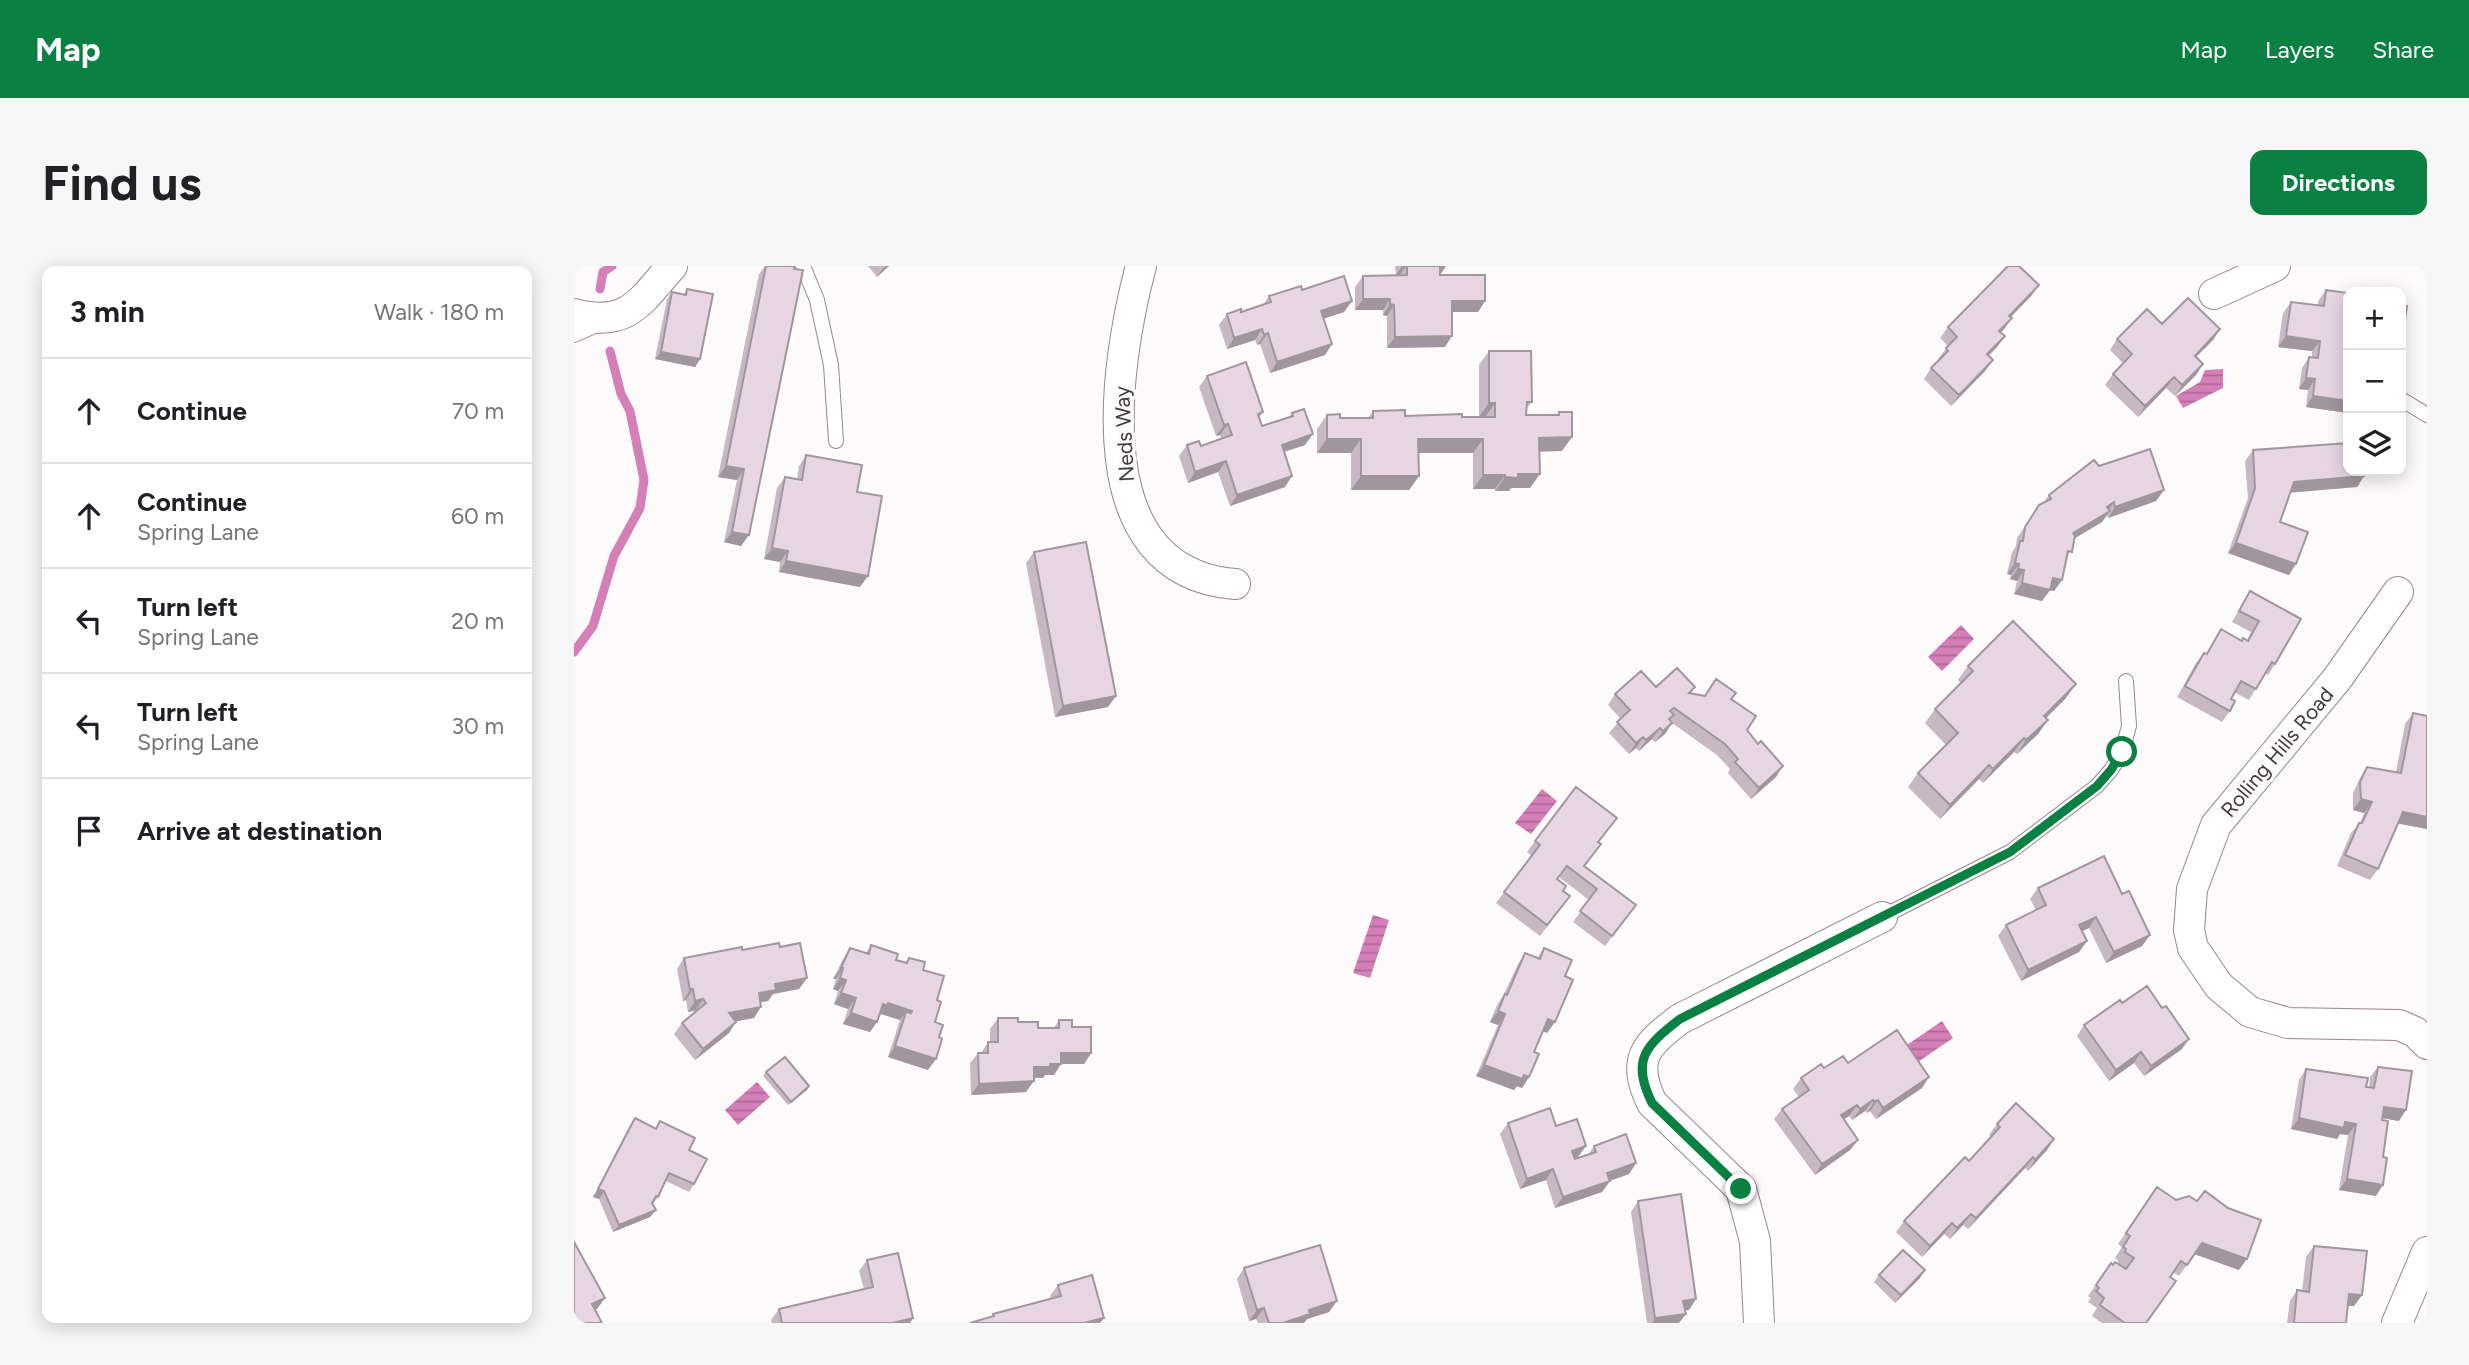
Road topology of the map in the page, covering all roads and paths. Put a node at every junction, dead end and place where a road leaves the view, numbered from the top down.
1 (673, 266) edge
2 (803, 266) edge
3 (1141, 266) edge
4 (2275, 266) edge
5 (2214, 294) dead end
6 (574, 314) edge
7 (610, 319) junction
8 (574, 335) edge
9 (2406, 402) edge
10 (2427, 415) edge
11 (836, 441) dead end
12 (1235, 584) dead end
13 (2398, 592) dead end
14 (2126, 681) dead end
15 (1882, 917) joint
16 (2427, 1044) edge
17 (2427, 1252) edge
18 (1759, 1323) edge
19 (2397, 1323) edge

1 - 7 street
2 - 11 lane
3 - 12 street, Neds Way
4 - 5 street
6 - 7 street
7 - 8 lane
9 - 10 lane
13 - 16 street, Rolling Hills Road
14 - 15 lane
15 - 18 street
17 - 19 street

